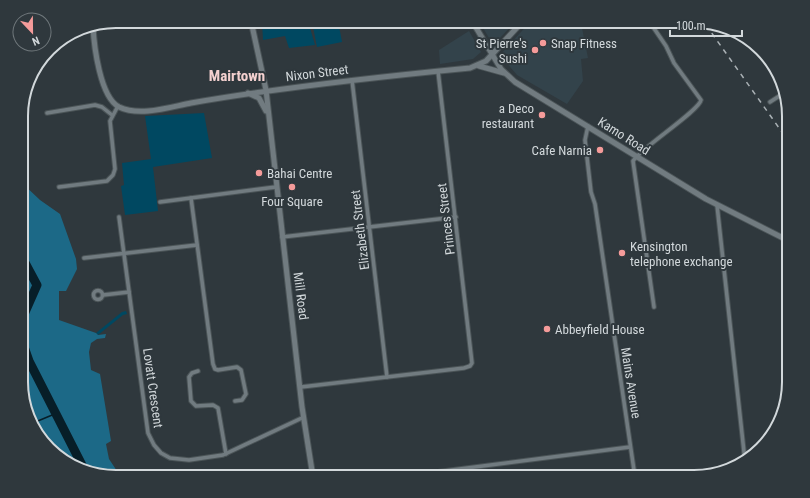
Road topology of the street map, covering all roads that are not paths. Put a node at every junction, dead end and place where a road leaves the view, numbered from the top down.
1 (253, 28) edge
2 (476, 28) edge
3 (517, 28) edge
4 (654, 28) edge
5 (94, 31) edge
6 (492, 55) junction
7 (479, 66) junction
8 (438, 71) junction
9 (504, 73) junction
10 (352, 80) junction
11 (266, 90) junction
12 (248, 93) junction
13 (779, 96) edge
14 (770, 102) dead end
15 (118, 106) junction
16 (47, 113) dead end
17 (112, 115) junction
18 (269, 118) junction
19 (588, 126) junction
20 (636, 157) junction
21 (59, 187) dead end
22 (276, 187) junction
23 (191, 198) junction
24 (160, 202) dead end
25 (717, 205) junction
26 (119, 217) dead end
27 (456, 217) junction
28 (369, 227) junction
29 (282, 238) junction
30 (782, 238) edge
31 (197, 245) junction
32 (124, 254) junction
33 (84, 258) dead end
34 (129, 292) junction
35 (103, 295) dead end
36 (654, 307) dead end
37 (198, 371) dead end
38 (387, 377) junction
39 (301, 387) junction
40 (235, 401) dead end
41 (304, 417) junction
42 (630, 446) junction
43 (226, 454) junction
44 (744, 454) edge
45 (312, 470) edge
46 (450, 470) edge
47 (634, 470) edge

1 - 11 main road, Mill Road
2 - 6 main road, Kamo Road
3 - 6 main road
4 - 20 street
5 - 15 main road
6 - 7 main road
6 - 9 main road, Kamo Road
7 - 8 main road, Nixon Street
7 - 9 main road
8 - 10 main road, Nixon Street
8 - 27 street, Princes Street
9 - 19 main road, Kamo Road
10 - 11 main road, Nixon Street
10 - 28 street, Elizabeth Street
11 - 12 main road, Nixon Street
11 - 18 main road, Mill Road
12 - 15 main road, Nixon Street
12 - 18 main road, Mill Road
13 - 14 street
15 - 17 street
16 - 17 street
17 - 21 street
18 - 22 main road, Mill Road
19 - 20 main road, Kamo Road
19 - 42 street, Mains Avenue
20 - 25 main road, Kamo Road
20 - 36 street
22 - 23 street
22 - 29 main road, Mill Road
23 - 24 street
23 - 31 street
25 - 30 main road, Kamo Road
25 - 44 street
26 - 32 street, Lovatt Crescent
27 - 28 street
27 - 38 street, Princes Street
28 - 29 street
28 - 38 street, Elizabeth Street
29 - 39 main road, Mill Road
31 - 32 street
31 - 40 street
32 - 33 street
32 - 34 street, Lovatt Crescent
34 - 35 street
34 - 43 street, Lovatt Crescent
37 - 43 street
38 - 39 street
39 - 41 main road, Mill Road
41 - 43 street, Lovatt Crescent
41 - 45 main road, Mill Road
42 - 46 street
42 - 47 street, Mains Avenue

